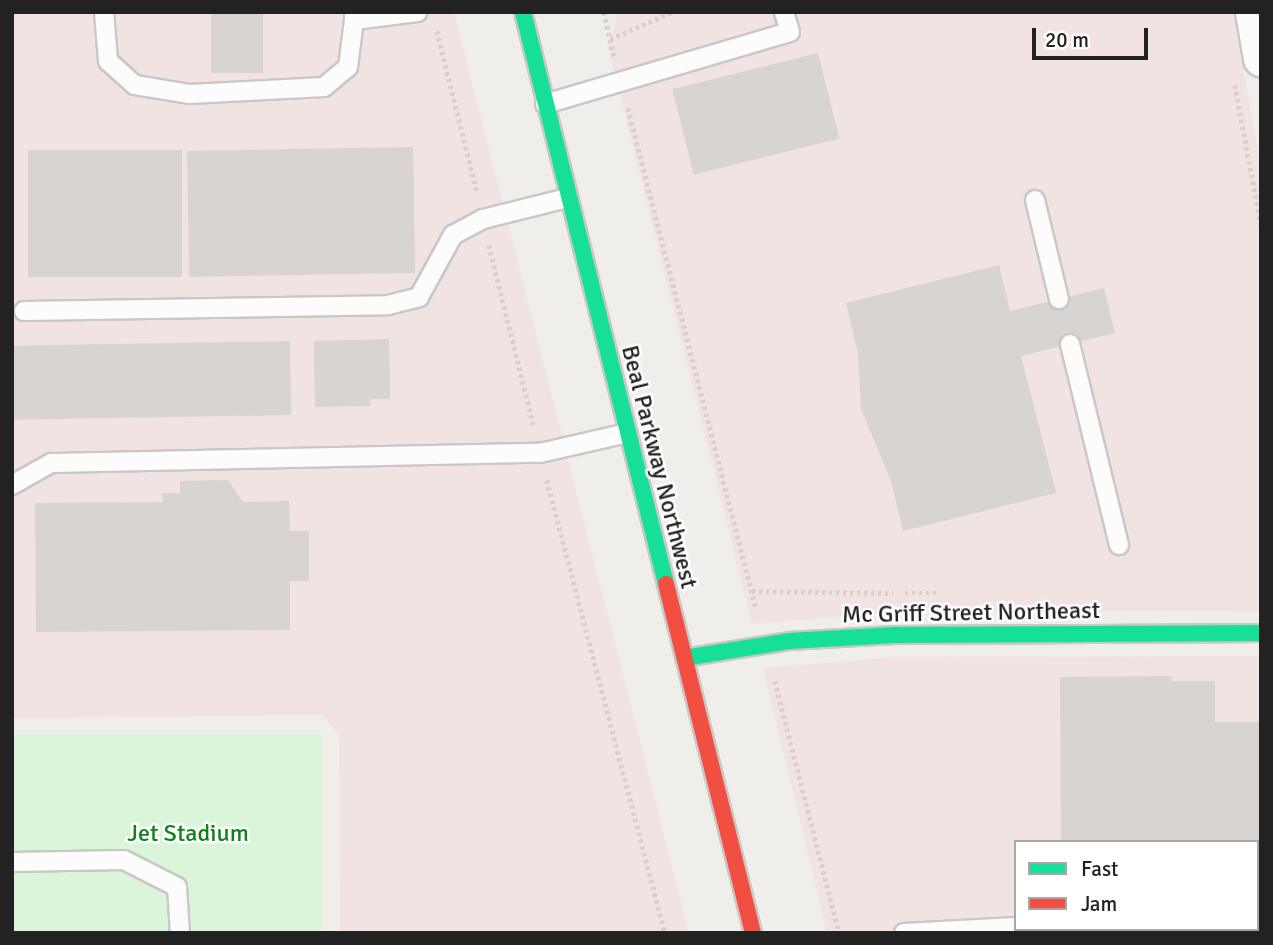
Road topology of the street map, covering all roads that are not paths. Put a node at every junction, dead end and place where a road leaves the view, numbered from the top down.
1 (103, 12) edge
2 (417, 12) edge
3 (523, 12) edge
4 (784, 12) edge
5 (1253, 12) edge
6 (354, 16) edge
7 (1261, 58) edge
8 (545, 104) junction
9 (568, 198) junction
10 (1035, 200) dead end
11 (1059, 299) dead end
12 (24, 312) dead end
13 (1070, 344) dead end
14 (627, 433) junction
15 (12, 485) edge
16 (1119, 545) dead end
17 (1261, 633) edge
18 (684, 658) junction
19 (12, 862) edge
20 (1014, 927) edge
21 (916, 932) edge
22 (180, 933) edge
23 (753, 933) edge

1 - 6 lane
2 - 6 lane
3 - 8 main road, Beal Parkway Northwest
4 - 8 lane
5 - 7 street
8 - 9 main road, Beal Parkway Northwest
9 - 12 lane
9 - 14 main road, Beal Parkway Northwest
10 - 11 lane
13 - 16 lane
14 - 15 lane
14 - 18 main road, Beal Parkway Northwest
17 - 18 main road, Mc Griff Street Northeast
18 - 23 main road, Beal Parkway Northwest
19 - 22 lane
20 - 21 lane

